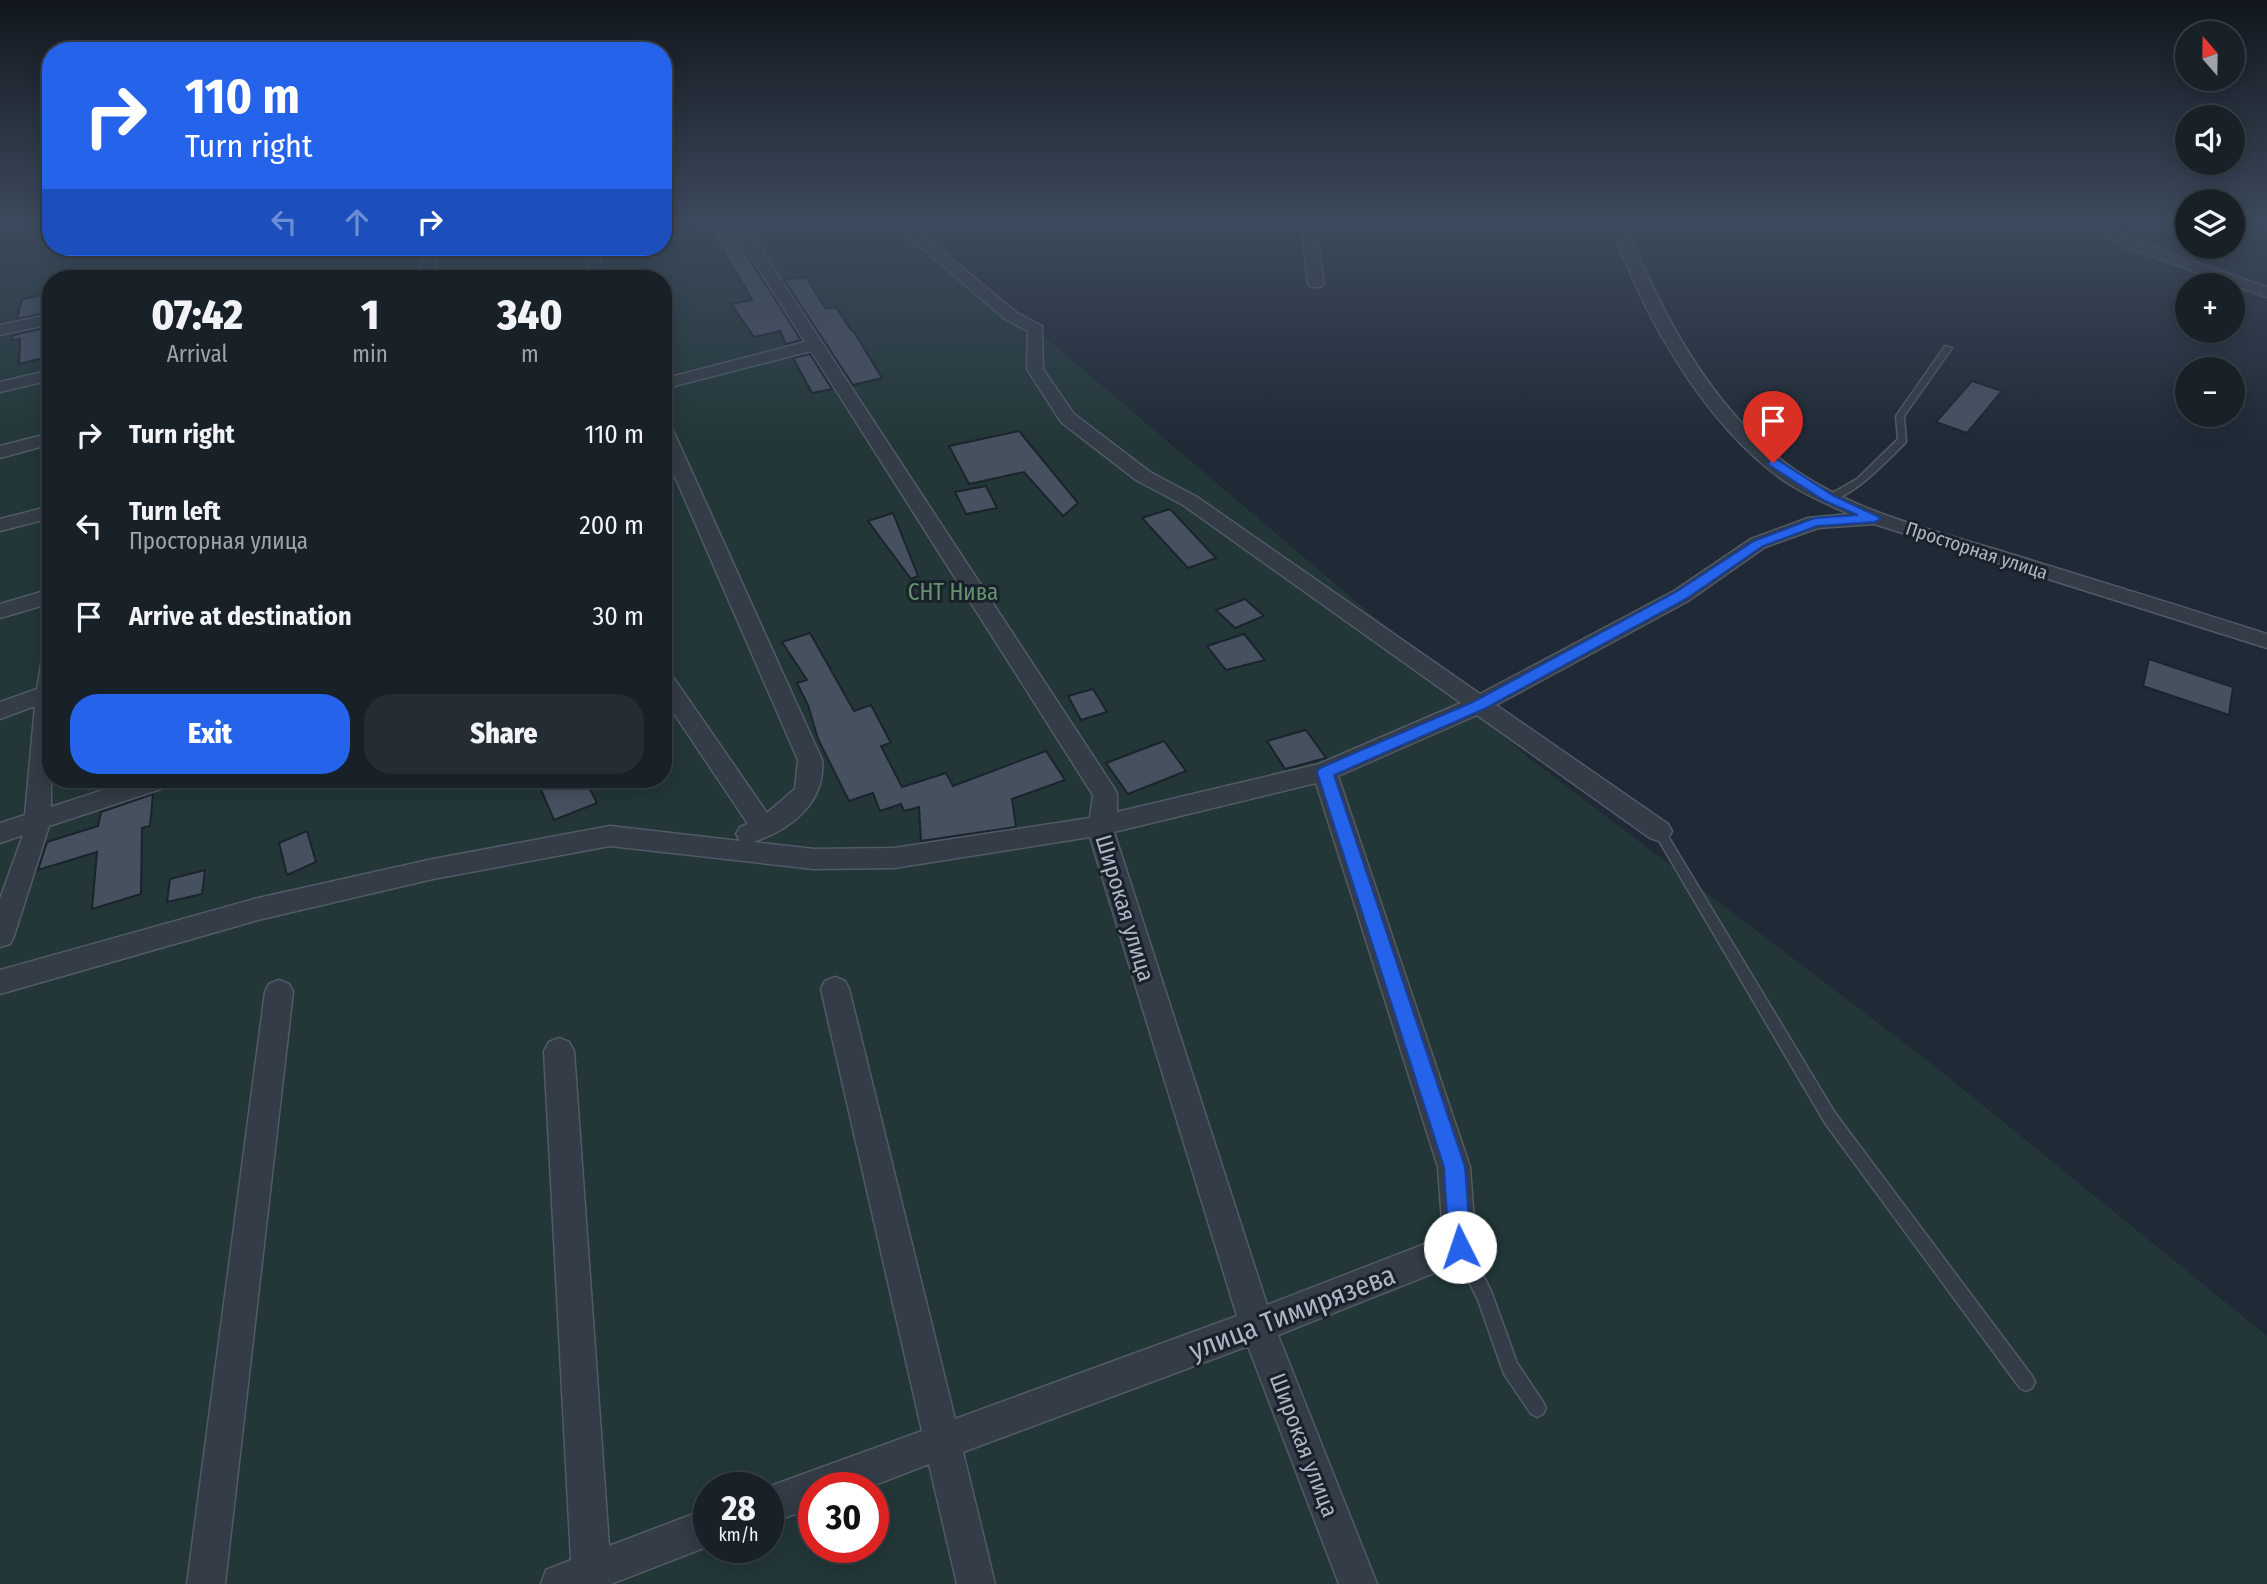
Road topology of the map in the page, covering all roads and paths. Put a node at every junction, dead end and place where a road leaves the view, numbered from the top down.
1 (784, 296) edge
2 (988, 296) edge
3 (1649, 296) edge
4 (42, 321) edge
5 (0, 330) edge
6 (816, 345) junction
7 (1948, 348) dead end
8 (42, 377) edge
9 (672, 382) edge
10 (0, 387) edge
11 (42, 440) edge
12 (672, 448) edge
13 (0, 452) edge
14 (1830, 498) junction
15 (42, 514) edge
16 (1875, 518) junction
17 (0, 526) edge
18 (42, 599) edge
19 (0, 611) edge
20 (2267, 641) edge
21 (672, 692) edge
22 (42, 695) edge
23 (1478, 705) junction
24 (0, 711) edge
25 (42, 767) edge
26 (1325, 772) junction
27 (136, 788) edge
28 (37, 820) junction
29 (1099, 826) junction
30 (764, 828) junction
31 (1659, 831) joint
32 (0, 833) edge
33 (716, 848) junction
34 (0, 936) edge
35 (0, 982) edge
36 (835, 989) dead end
37 (279, 992) dead end
38 (559, 1051) dead end
39 (1460, 1247) junction
40 (1257, 1326) junction
41 (2026, 1382) dead end
42 (1537, 1408) dead end
43 (940, 1441) junction
44 (858, 1472) edge
45 (693, 1534) edge
46 (581, 1580) edge
47 (206, 1584) edge
48 (976, 1584) edge
49 (1359, 1584) edge

1 - 6 street, Широкая улица
2 - 23 street
3 - 14 street, Просторная улица
4 - 5 street
6 - 9 street
6 - 29 street, Широкая улица
7 - 14 lane
8 - 10 street
11 - 13 street
12 - 30 street
14 - 16 street, Просторная улица
15 - 17 street
16 - 20 street, Просторная улица
16 - 23 street
18 - 19 street
21 - 30 street
22 - 24 street
23 - 26 street
23 - 31 street
25 - 28 street
26 - 29 street
26 - 39 street
27 - 28 street
28 - 32 street
28 - 34 street
29 - 33 street
29 - 40 street, Широкая улица
30 - 33 street
31 - 41 lane
33 - 35 street
36 - 43 street
37 - 47 street
38 - 46 street
39 - 40 street, улица Тимирязева
39 - 42 lane
40 - 43 street, улица Тимирязева
40 - 49 street, Широкая улица
43 - 44 street, улица Тимирязева
43 - 48 street
45 - 46 street

